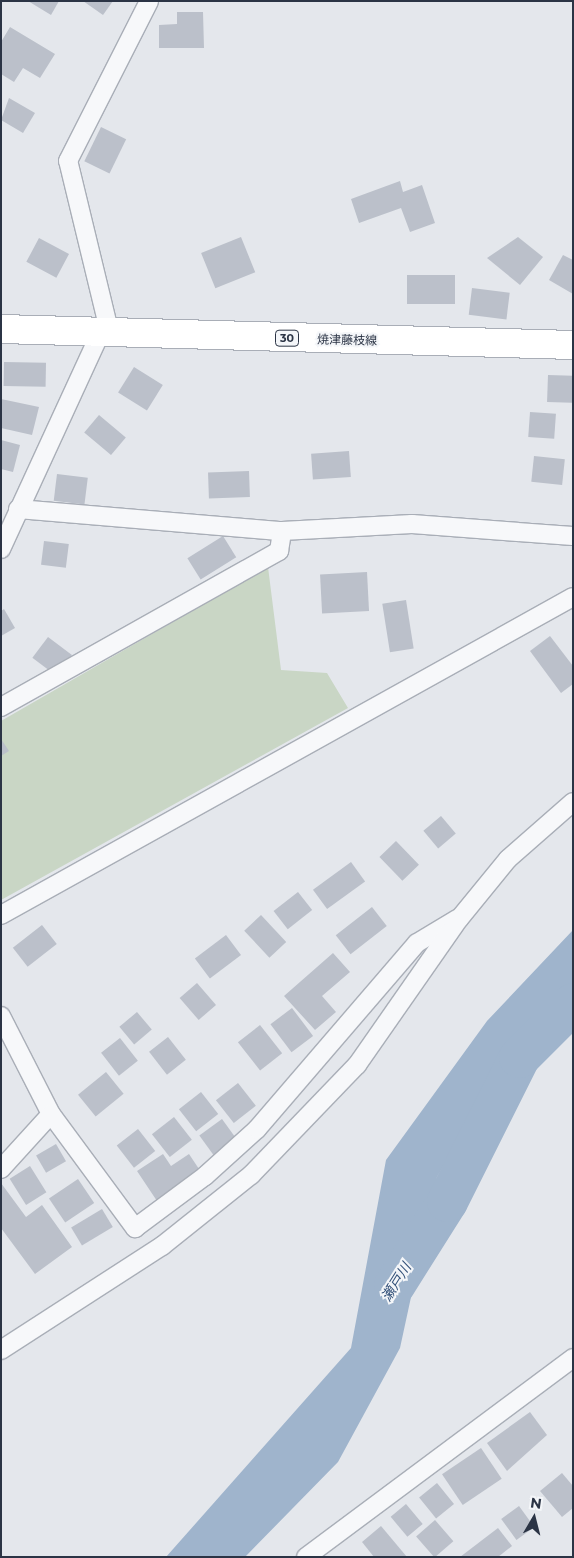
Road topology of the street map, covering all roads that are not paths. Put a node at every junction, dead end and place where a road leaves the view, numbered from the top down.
1 (149, 1) edge
2 (1, 329) edge
3 (105, 334) junction
4 (573, 345) edge
5 (18, 508) junction
6 (282, 531) junction
7 (573, 536) edge
8 (1, 549) edge
9 (573, 597) edge
10 (1, 708) edge
11 (573, 802) edge
12 (1, 915) edge
13 (459, 918) junction
14 (1, 1016) edge
15 (51, 1114) junction
16 (1, 1170) edge
17 (1, 1350) edge
18 (573, 1358) edge
19 (306, 1557) edge

1 - 3 street
2 - 3 main road, 焼津藤枝線 / 30
3 - 4 main road, 焼津藤枝線 / 30
3 - 5 street
5 - 6 street
5 - 8 street
6 - 7 street
6 - 10 street
9 - 12 street
11 - 13 street
13 - 15 street
13 - 17 street
14 - 15 street
15 - 16 street
18 - 19 street

